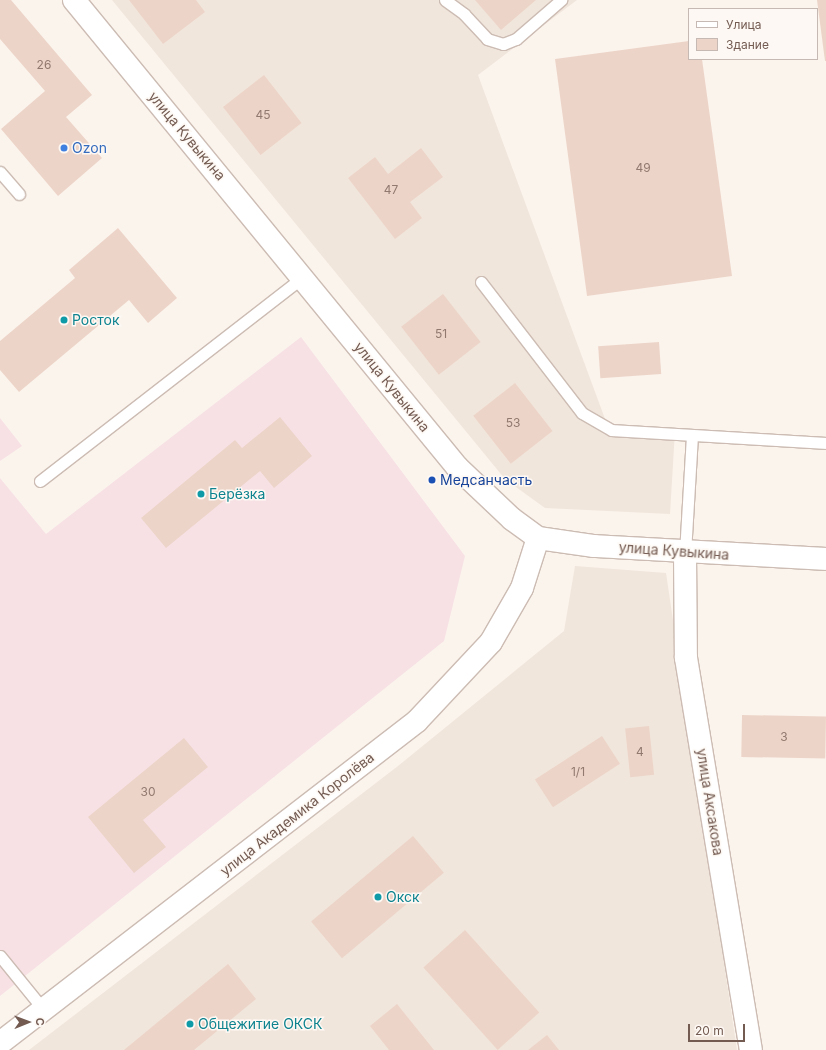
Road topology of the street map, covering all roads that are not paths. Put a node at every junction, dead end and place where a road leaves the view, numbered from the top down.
1 (445, 0) edge
2 (561, 0) edge
3 (80, 2) edge
4 (0, 172) edge
5 (19, 194) dead end
6 (303, 277) junction
7 (481, 282) dead end
8 (692, 435) junction
9 (826, 442) edge
10 (40, 481) dead end
11 (538, 538) junction
12 (685, 553) junction
13 (826, 559) edge
14 (0, 956) edge
15 (43, 1009) junction
16 (0, 1043) edge
17 (751, 1050) edge

1 - 2 lane
3 - 6 street, улица Кувыкина
4 - 5 lane
6 - 10 lane
6 - 11 street, улица Кувыкина
7 - 8 lane
8 - 9 lane
8 - 12 lane
11 - 12 street, улица Кувыкина
11 - 15 street, улица Академика Королёва
12 - 13 street, улица Кувыкина
12 - 17 street, улица Аксакова
14 - 15 lane
15 - 16 street, улица Академика Королёва

